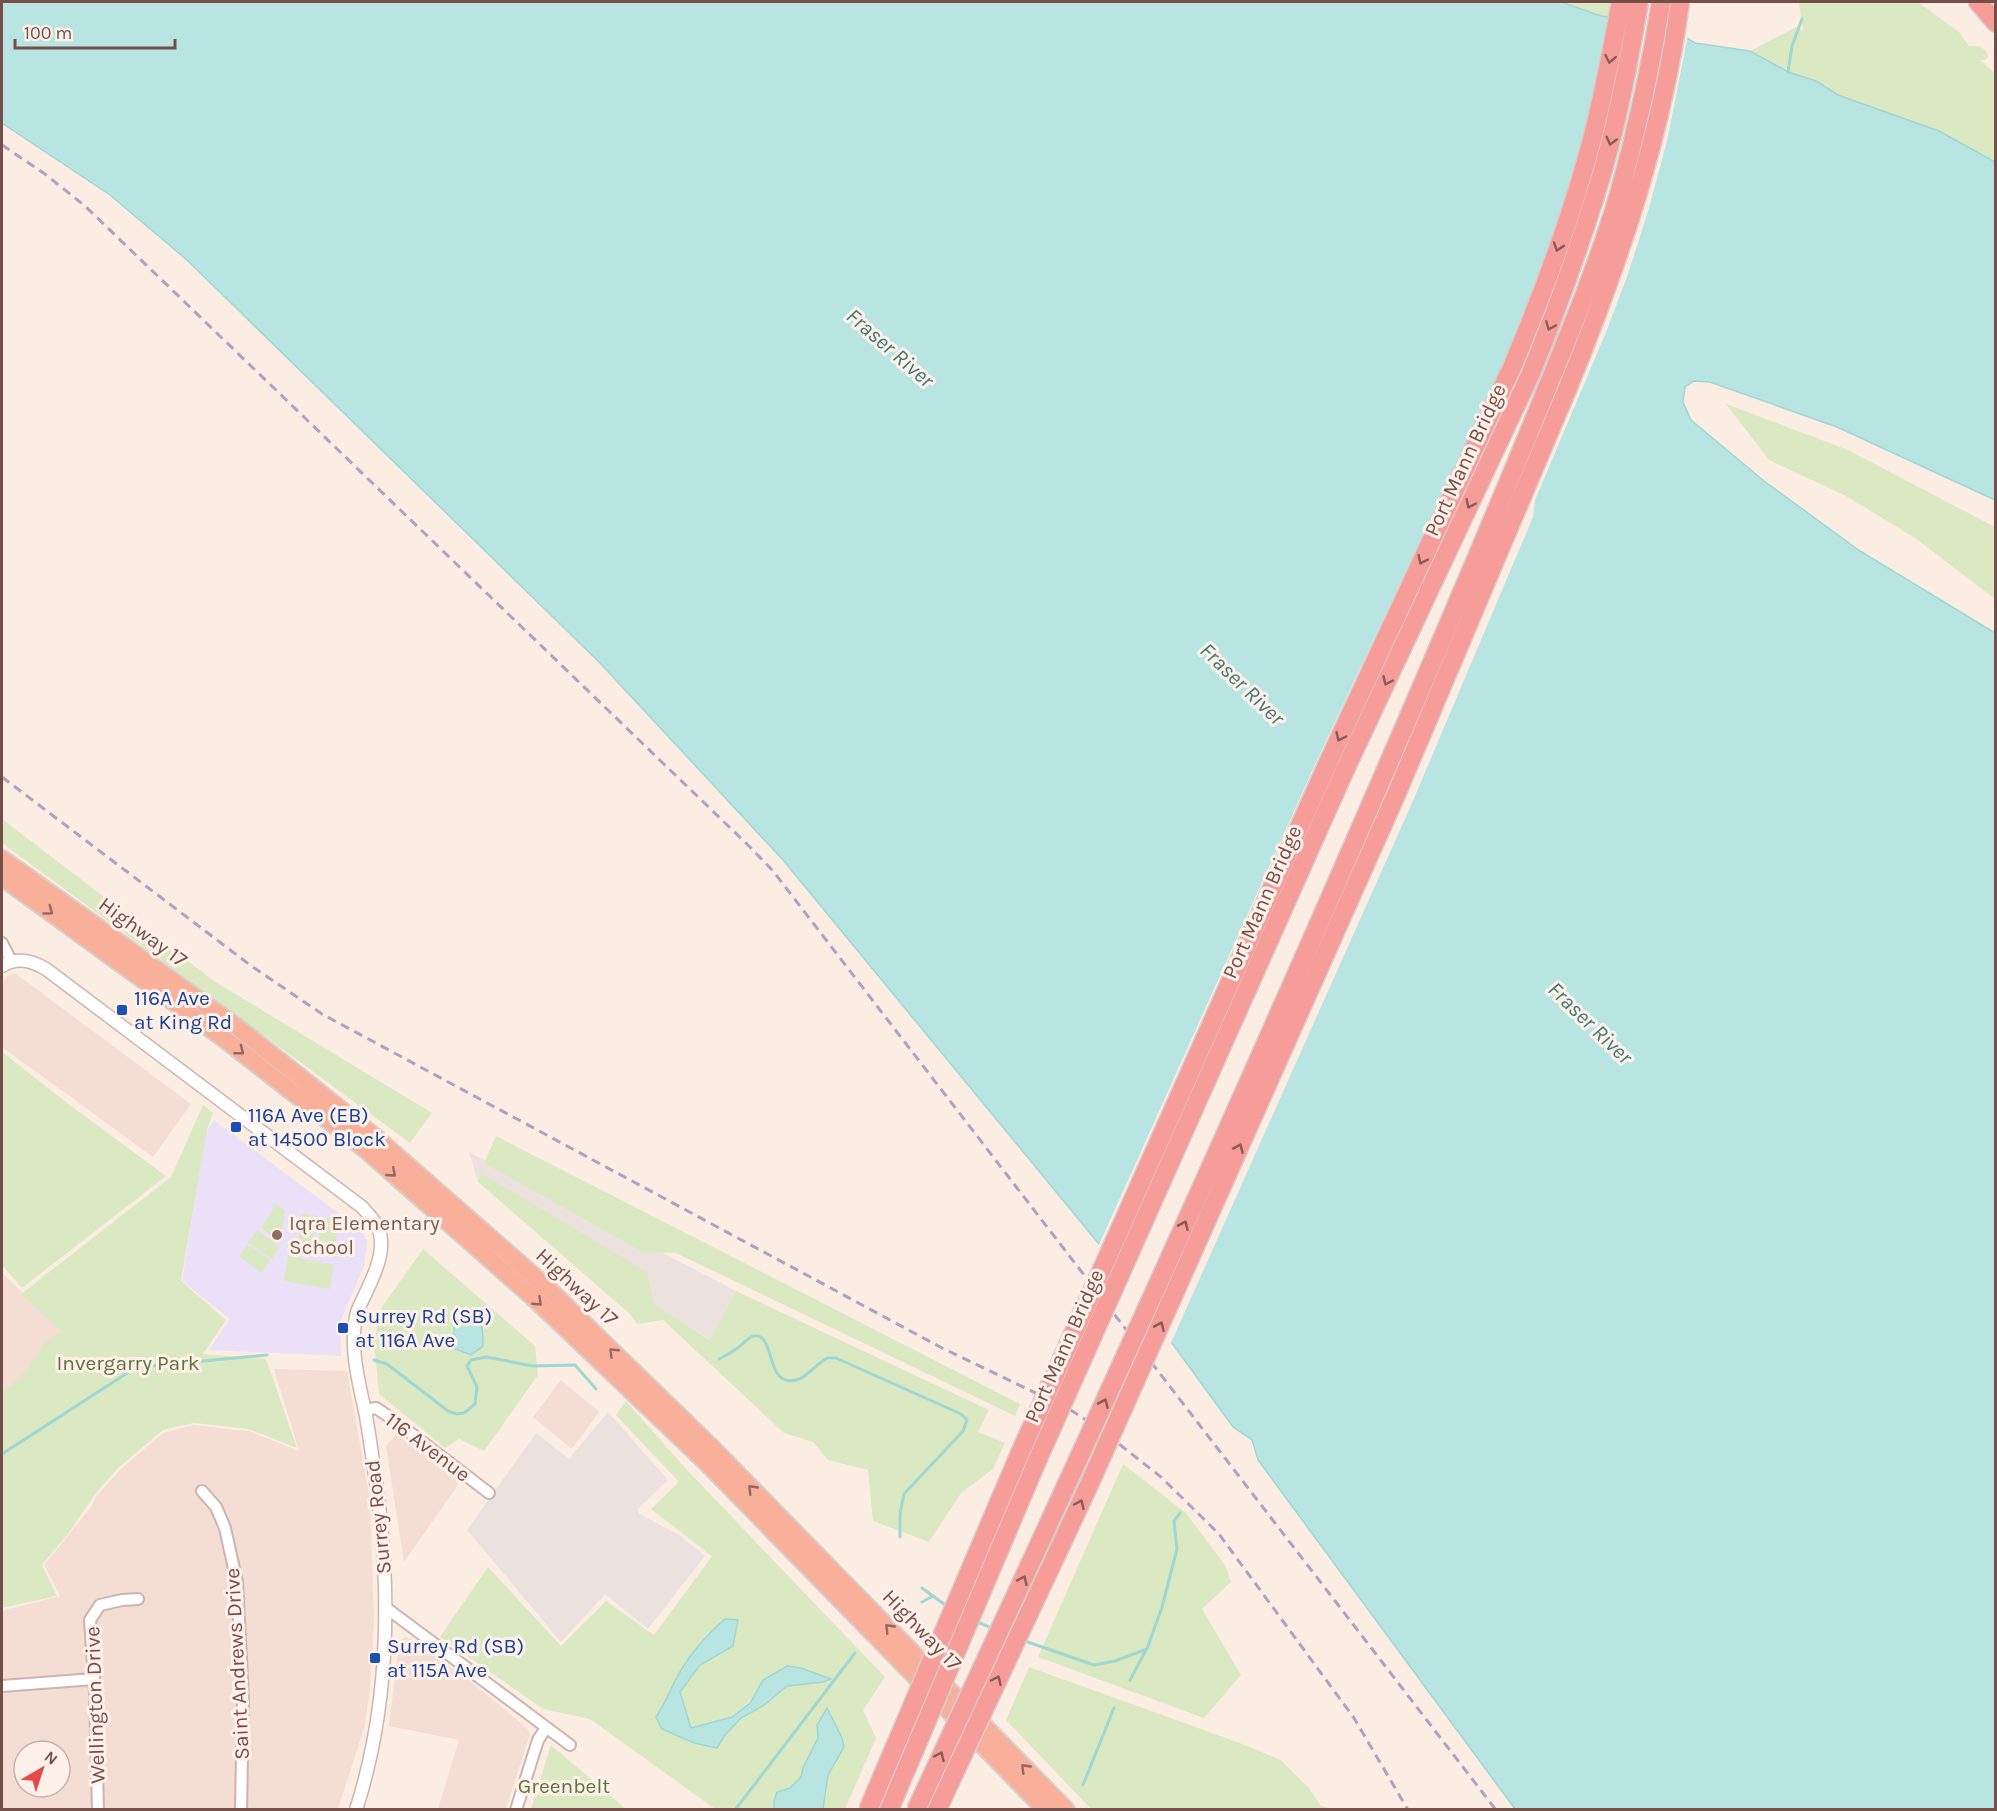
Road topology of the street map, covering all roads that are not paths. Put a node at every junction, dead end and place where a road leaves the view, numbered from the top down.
1 (1621, 2) edge
2 (1639, 2) edge
3 (1661, 2) edge
4 (1680, 2) edge
5 (1978, 2) edge
6 (1995, 23) edge
7 (2, 859) edge
8 (2, 877) edge
9 (2, 943) edge
10 (6, 963) edge
11 (364, 1410) junction
12 (202, 1491) dead end
13 (489, 1493) dead end
14 (138, 1599) dead end
15 (385, 1607) junction
16 (94, 1679) junction
17 (2, 1686) edge
18 (546, 1728) junction
19 (570, 1744) dead end
20 (98, 1809) edge
21 (241, 1809) edge
22 (356, 1809) edge
23 (516, 1809) edge
24 (868, 1809) edge
25 (889, 1809) edge
26 (916, 1809) edge
27 (937, 1809) edge
28 (1046, 1809) edge
29 (1066, 1809) edge

1 -> 24 highway, bridge
2 -> 25 highway, Port Mann Bridge, bridge
26 -> 3 highway, bridge
27 -> 4 highway, bridge
5 - 6 highway
29 -> 7 highway, Highway 17
8 -> 28 highway, Highway 17
9 - 10 street
10 - 11 street, Surrey Road
11 - 13 street, 116 Avenue
11 - 15 street, Surrey Road
12 - 21 street, Saint Andrews Drive
14 - 16 street, Wellington Drive
15 - 18 street
15 - 22 street, Surrey Road
16 - 17 street
16 - 20 street, Wellington Drive
18 - 19 street
18 - 23 street

